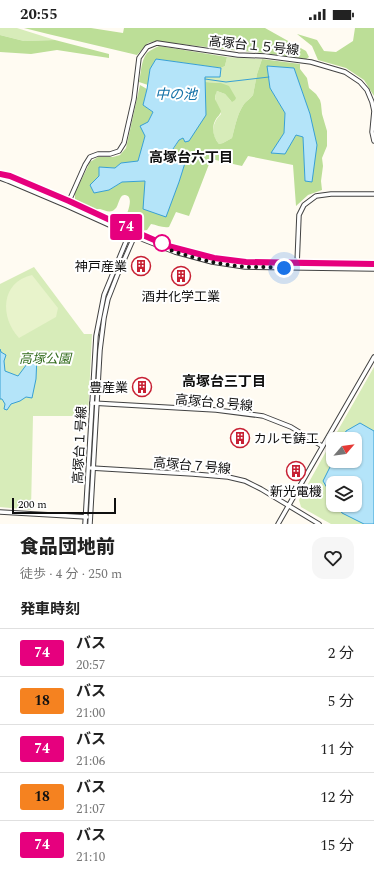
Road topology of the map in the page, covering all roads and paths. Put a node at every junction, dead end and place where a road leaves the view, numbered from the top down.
1 (374, 141) edge
2 (0, 174) edge
3 (0, 178) edge
4 (374, 194) edge
5 (69, 201) junction
6 (131, 230) junction
7 (129, 234) junction
8 (135, 234) junction
9 (297, 263) junction
10 (374, 264) edge
11 (298, 268) junction
12 (374, 269) edge
13 (374, 356) edge
14 (92, 403) junction
15 (97, 404) junction
16 (322, 446) junction
17 (88, 468) junction
18 (93, 468) junction
19 (288, 506) junction
20 (0, 512) edge
21 (85, 516) junction
22 (90, 517) junction
23 (85, 524) edge
24 (90, 524) edge
25 (278, 524) edge
26 (319, 524) edge

1 - 5 street, 高塚台１５号線
2 - 5 street
3 - 7 street
4 - 9 street
5 - 6 street
6 - 7 street, 高塚台１号線
6 - 8 street
7 - 8 street
7 - 14 street, 高塚台１号線
8 - 9 street
8 - 11 street
8 - 15 street, 高塚台１号線
9 - 10 street
9 - 11 street
11 - 12 street
13 - 16 street
14 - 15 street, 高塚台８号線
14 - 17 street, 高塚台１号線
15 - 16 street, 高塚台８号線
15 - 18 street, 高塚台１号線
16 - 19 street
17 - 18 street, 高塚台７号線
17 - 21 street, 高塚台１号線
18 - 19 street, 高塚台７号線
18 - 22 street, 高塚台１号線
19 - 25 street
19 - 26 street, 高塚台７号線
20 - 21 street
21 - 22 street
21 - 23 street, 高塚台１号線
22 - 24 street, 高塚台１号線

